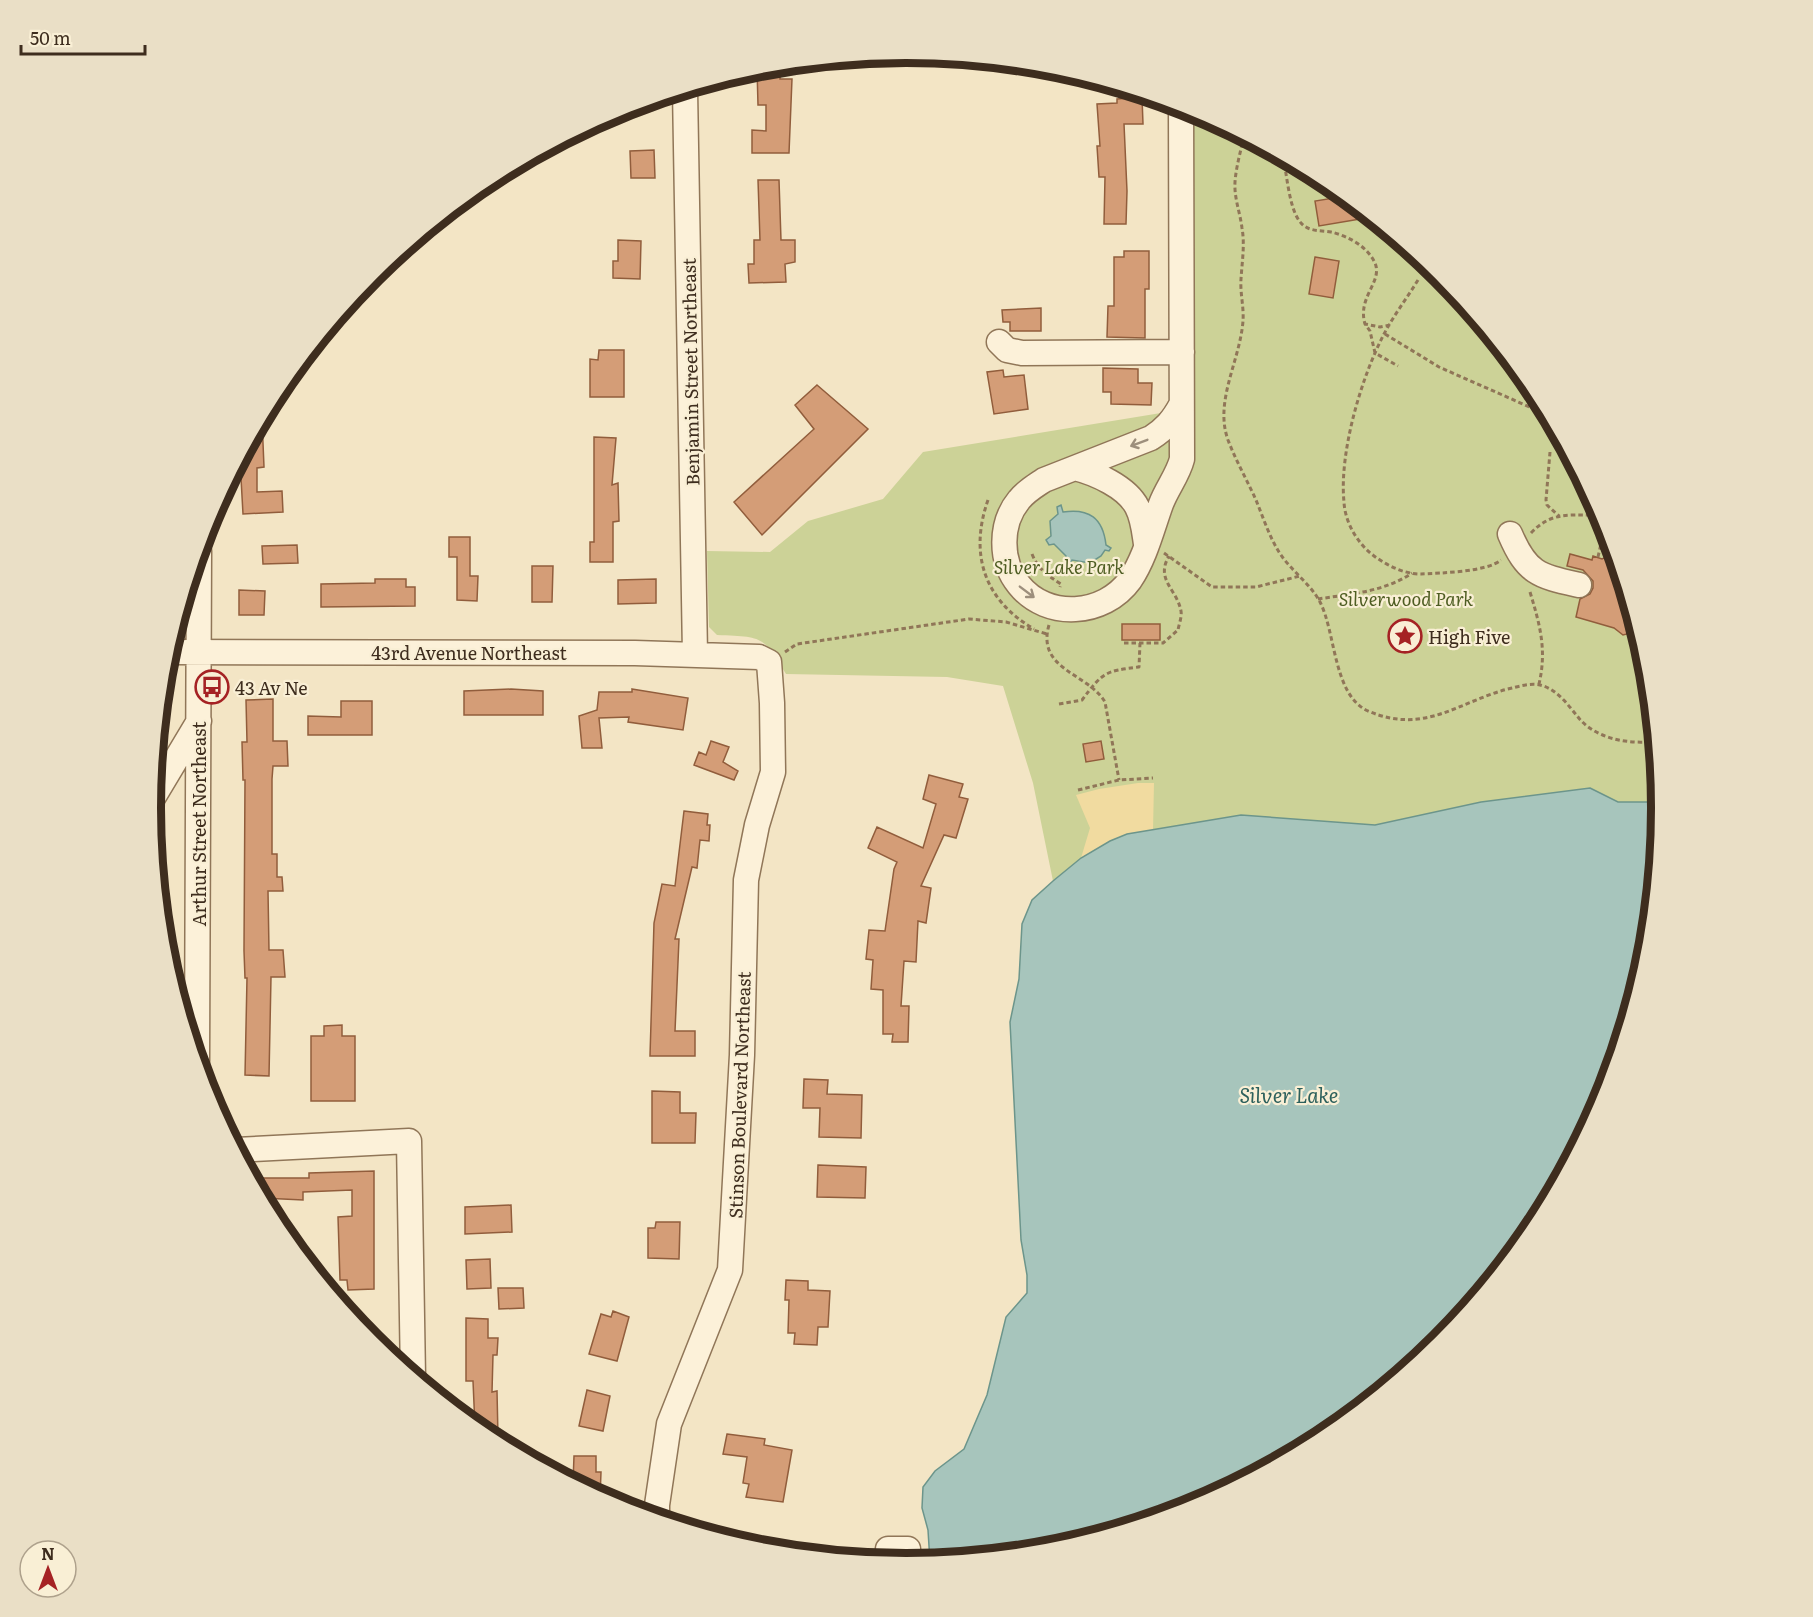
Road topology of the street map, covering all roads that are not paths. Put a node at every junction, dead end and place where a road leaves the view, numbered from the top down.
1 (685, 97) edge
2 (1181, 116) edge
3 (999, 342) dead end
4 (1182, 352) junction
5 (1181, 405) junction
6 (1075, 468) junction
7 (1513, 541) road end
8 (1146, 544) junction
9 (199, 575) edge
10 (1579, 585) dead end
11 (199, 651) junction
12 (178, 652) edge
13 (695, 654) junction
14 (769, 662) joint
15 (199, 720) junction
16 (162, 782) edge
17 (197, 1036) edge
18 (244, 1150) edge
19 (413, 1367) edge
20 (657, 1510) edge
21 (908, 1549) dead end
22 (888, 1553) edge

1 - 13 street, Benjamin Street Northeast
2 - 4 street
3 - 4 street
4 - 5 street
5 -> 6 street
5 - 8 street
6 - 8 street
6 -> 8 street
7 - 10 street
9 - 11 street, Arthur Street Northeast
11 - 12 street, 43rd Avenue Northeast
11 - 13 street, 43rd Avenue Northeast
11 - 15 street, Arthur Street Northeast
13 - 14 street, 43rd Avenue Northeast
14 - 20 street, Stinson Boulevard Northeast
15 - 16 street
15 - 17 street, Arthur Street Northeast
18 - 19 street
21 - 22 street

